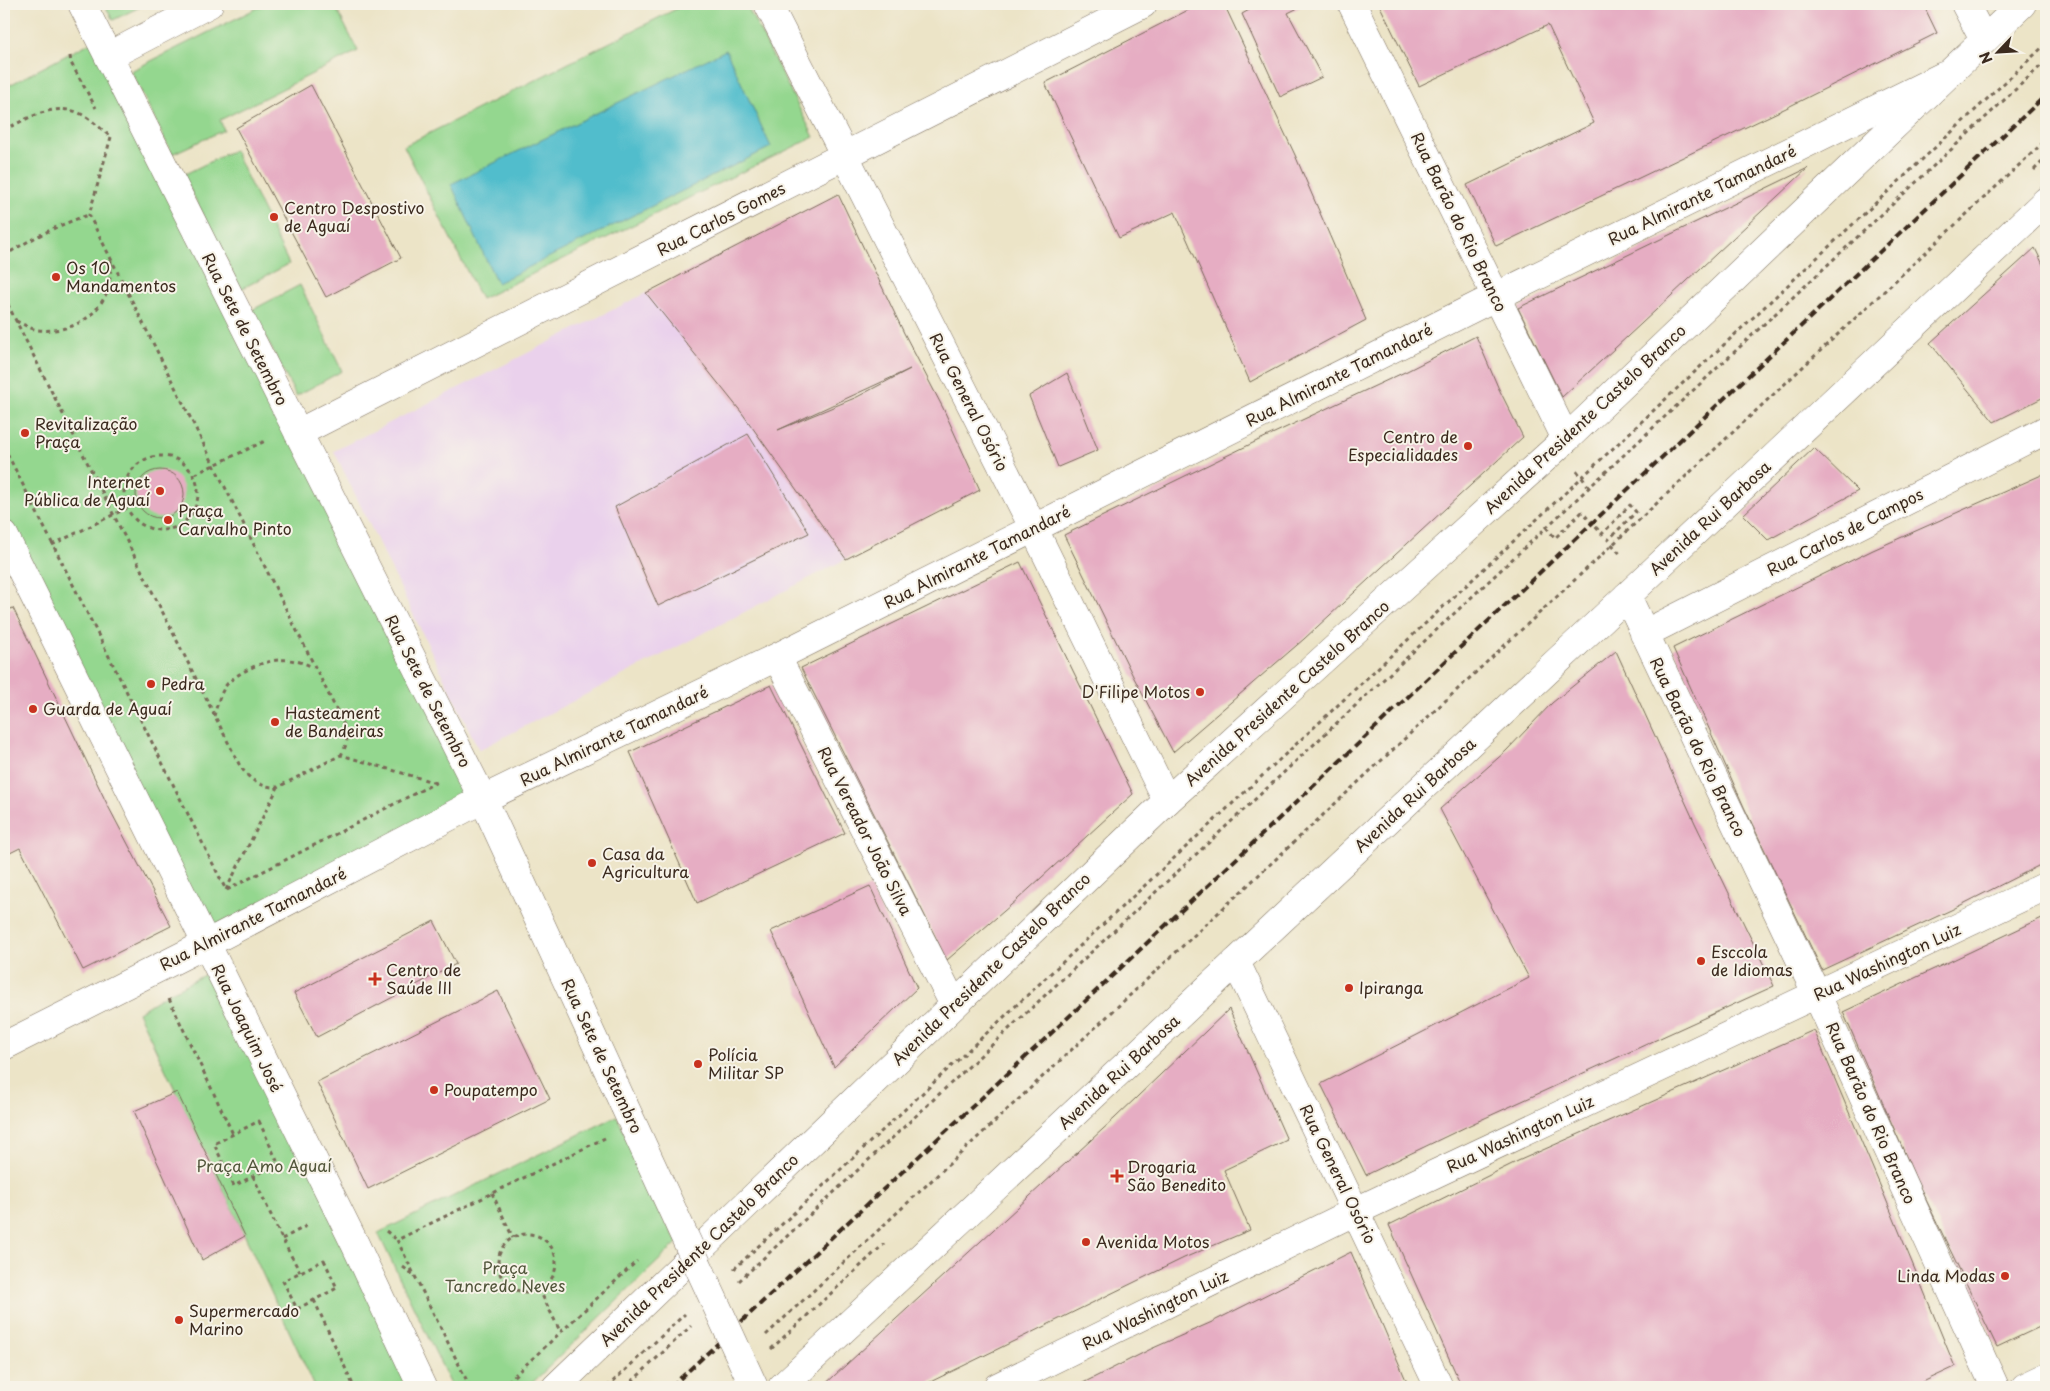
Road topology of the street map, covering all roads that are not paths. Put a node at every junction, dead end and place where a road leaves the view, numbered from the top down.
1 (82, 4) edge
2 (209, 4) edge
3 (768, 4) edge
4 (1143, 4) edge
5 (1352, 4) edge
6 (1965, 4) edge
7 (2022, 4) edge
8 (1984, 40) junction
9 (109, 56) junction
10 (1952, 71) junction
11 (845, 156) junction
12 (2045, 207) edge
13 (1495, 297) junction
14 (2046, 430) edge
15 (298, 433) junction
16 (1562, 443) junction
17 (1034, 529) junction
18 (4, 534) edge
19 (12, 571) edge
20 (1635, 589) junction
21 (1644, 634) junction
22 (777, 657) junction
23 (483, 799) junction
24 (1167, 801) junction
25 (2046, 886) edge
26 (206, 944) junction
27 (1236, 962) junction
28 (1817, 995) junction
29 (954, 1005) junction
30 (4, 1046) edge
31 (1356, 1211) junction
32 (2046, 1377) edge
33 (422, 1387) edge
34 (556, 1387) edge
35 (754, 1387) edge
36 (782, 1387) edge
37 (997, 1387) edge
38 (1439, 1387) edge
39 (1996, 1387) edge
40 (2026, 1387) edge

1 - 9 street, Rua Sete de Setembro
2 - 9 street
3 - 11 street, Rua General Osório
4 - 11 street, Rua Carlos Gomes
5 - 13 street, Rua Barão do Rio Branco
6 - 8 street
7 - 8 street, Avenida Presidente Castelo Branco
8 - 10 street, Avenida Presidente Castelo Branco
9 - 15 street, Rua Sete de Setembro
10 - 13 street, Rua Almirante Tamandaré
10 - 16 street, Avenida Presidente Castelo Branco
11 - 15 street, Rua Carlos Gomes
11 - 17 street, Rua General Osório
12 - 20 street, Avenida Rui Barbosa
13 - 16 street, Rua Barão do Rio Branco
13 - 17 street, Rua Almirante Tamandaré
14 - 21 street, Rua Carlos de Campos
15 - 23 street, Rua Sete de Setembro
16 - 24 street, Avenida Presidente Castelo Branco
17 - 22 street, Rua Almirante Tamandaré
17 - 24 street, Rua General Osório
18 - 19 street, Rua Joaquim José
19 - 26 street, Rua Joaquim José
20 - 21 street, Rua Barão do Rio Branco
20 - 27 street, Avenida Rui Barbosa
21 - 28 street, Rua Barão do Rio Branco
22 - 23 street, Rua Almirante Tamandaré
22 - 29 street, Rua Vereador João Silva
23 - 26 street, Rua Almirante Tamandaré
23 - 35 street, Rua Sete de Setembro, bridge
24 - 29 street, Avenida Presidente Castelo Branco
25 - 28 street, Rua Washington Luiz
26 - 30 street, Rua Almirante Tamandaré
26 - 33 street, Rua Joaquim José
27 - 31 street, Rua General Osório
27 - 36 street, Avenida Rui Barbosa
28 - 31 street, Rua Washington Luiz
28 - 39 street, Rua Barão do Rio Branco
29 - 34 street, Avenida Presidente Castelo Branco
31 - 37 street, Rua Washington Luiz
31 - 38 street, Rua General Osório
32 - 40 street

